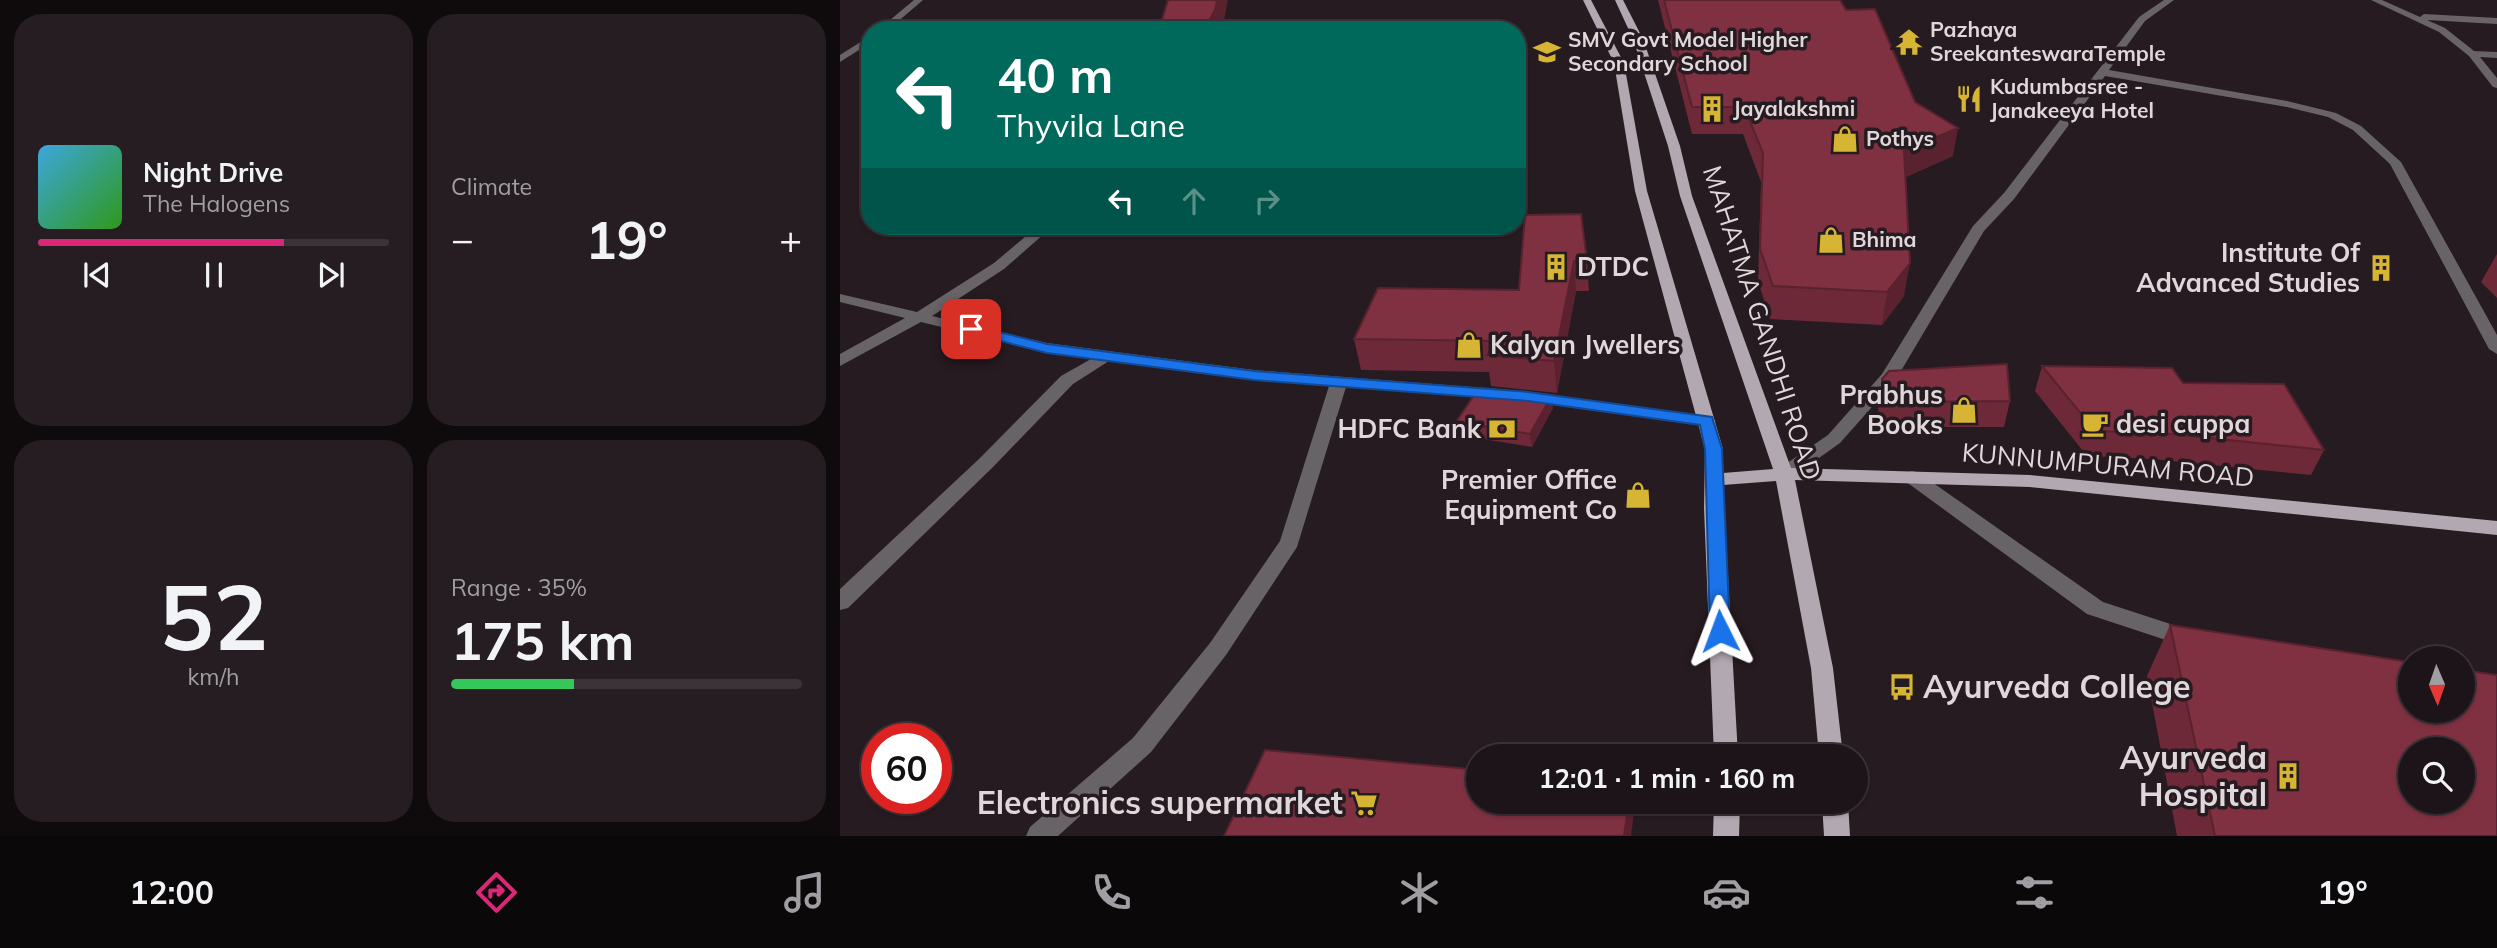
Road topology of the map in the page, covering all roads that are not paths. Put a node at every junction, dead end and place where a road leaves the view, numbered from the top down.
1 (919, 0) edge
2 (2170, 0) edge
3 (2375, 0) edge
4 (1607, 6) edge
5 (2411, 16) junction
6 (893, 21) edge
7 (2497, 21) edge
8 (861, 39) edge
9 (850, 40) dead end
10 (861, 45) edge
11 (2472, 54) junction
12 (2497, 55) edge
13 (840, 59) edge
14 (2102, 72) junction
15 (2497, 85) edge
16 (1037, 235) edge
17 (840, 298) edge
18 (919, 316) junction
19 (2497, 349) edge
20 (1106, 356) junction
21 (840, 362) edge
22 (1339, 382) junction
23 (1707, 421) junction
24 (1784, 474) junction
25 (1912, 477) junction
26 (1713, 480) junction
27 (2497, 527) edge
28 (840, 602) edge
29 (2212, 646) edge
30 (1725, 744) edge
31 (1829, 744) edge
32 (1727, 814) edge
33 (1836, 814) edge
34 (1040, 836) edge
35 (1726, 836) edge
36 (1837, 836) edge

1 - 6 street
2 - 14 street
3 - 5 street
4 - 23 main road, MAHATMA GANDHI ROAD
4 - 24 main road, MAHATMA GANDHI ROAD
5 - 7 street
5 - 11 street
8 - 9 street
10 - 13 street
11 - 12 street
11 - 15 street
14 - 19 street
14 - 24 street
16 - 18 street
17 - 18 street
18 - 20 street
18 - 21 street
20 - 22 street
20 - 28 street
22 - 23 street
22 - 34 street
23 - 26 main road, MAHATMA GANDHI ROAD
24 - 25 main road, KUNNUMPURAM ROAD
24 - 26 main road, KUNNUMPURAM ROAD
24 - 31 main road, MAHATMA GANDHI ROAD
25 - 27 main road, KUNNUMPURAM ROAD
25 - 29 street
26 - 30 main road, MAHATMA GANDHI ROAD
32 - 35 main road
33 - 36 main road

